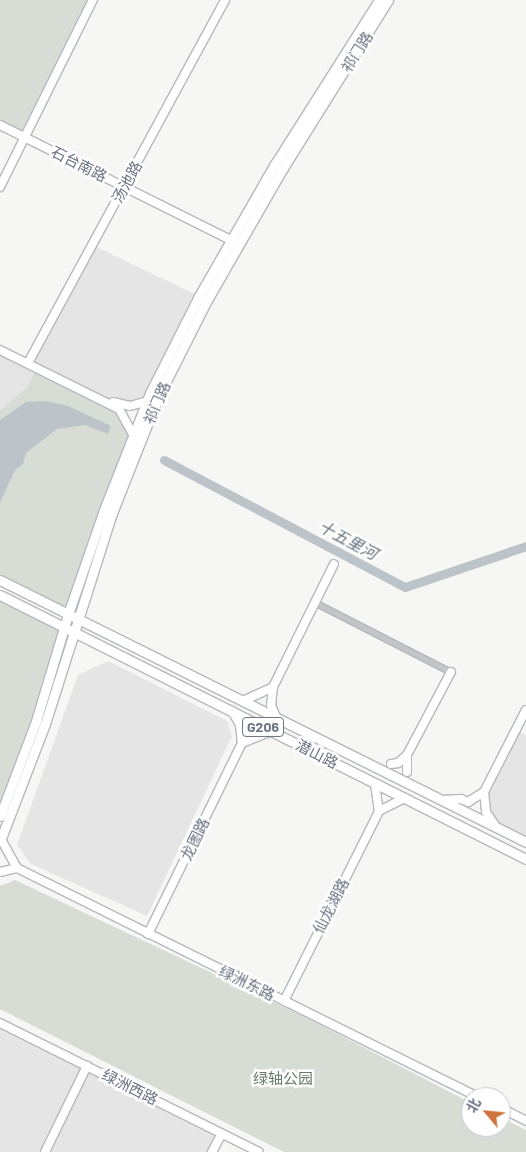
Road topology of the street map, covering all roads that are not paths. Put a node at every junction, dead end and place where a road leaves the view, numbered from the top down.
1 (93, 0) edge
2 (219, 0) edge
3 (225, 0) edge
4 (379, 0) edge
5 (388, 0) edge
6 (0, 125) edge
7 (0, 130) edge
8 (24, 139) junction
9 (0, 187) edge
10 (121, 188) junction
11 (234, 244) junction
12 (0, 345) edge
13 (0, 350) edge
14 (27, 361) junction
15 (147, 400) junction
16 (134, 436) junction
17 (334, 564) dead end
18 (0, 580) edge
19 (0, 595) edge
20 (316, 603) junction
21 (68, 614) junction
22 (78, 619) junction
23 (64, 627) junction
24 (73, 632) junction
25 (451, 672) joint
26 (273, 687) junction
27 (243, 700) junction
28 (526, 710) edge
29 (232, 711) junction
30 (276, 717) junction
31 (272, 731) junction
32 (242, 744) junction
33 (407, 755) junction
34 (391, 764) dead end
35 (407, 772) dead end
36 (375, 784) junction
37 (484, 792) junction
38 (405, 798) junction
39 (441, 800) junction
40 (379, 811) junction
41 (0, 816) edge
42 (496, 828) junction
43 (0, 840) edge
44 (526, 842) edge
45 (526, 860) edge
46 (16, 868) junction
47 (0, 872) edge
48 (148, 934) junction
49 (284, 1001) junction
50 (0, 1023) edge
51 (87, 1066) junction
52 (461, 1089) edge
53 (511, 1113) edge
54 (526, 1121) edge
55 (222, 1133) junction
56 (45, 1152) edge
57 (212, 1152) edge
58 (259, 1152) edge

1 - 8 street
2 - 10 street, 汤池路
3 - 10 street, 汤池路
4 - 11 main road, 祁门路
5 - 11 main road, 祁门路
6 - 8 street, 石台南路
7 - 8 street, 石台南路
8 - 9 street
8 - 10 street, 石台南路
10 - 11 street, 石台南路
10 - 14 street, 汤池路
11 - 15 main road, 祁门路
11 - 22 main road, 祁门路
12 - 14 street
13 - 14 street
14 - 15 street
14 - 16 street
15 - 16 main road, 祁门路
16 - 21 main road, 祁门路
17 - 20 street
18 - 21 main road, 潜山路 / G206
19 - 23 main road, 潜山路 / G206
20 - 25 street
20 - 26 street
21 - 22 main road, 潜山路 / G206
21 - 23 main road, 祁门路
22 - 24 main road, 祁门路
22 - 27 main road, 潜山路 / G206
23 - 24 main road, 潜山路 / G206
23 - 41 main road, 祁门路
24 - 29 main road, 潜山路 / G206
24 - 43 main road, 祁门路
25 - 33 street
26 - 27 street
26 - 30 street
27 - 30 main road, 潜山路 / G206
28 - 37 street
29 - 31 main road, 潜山路 / G206
29 - 32 street
30 - 39 main road, 潜山路 / G206
31 - 32 street
31 - 36 main road, 潜山路 / G206
32 - 48 street, 龙图路
33 - 34 street
33 - 35 street
36 - 38 main road, 潜山路 / G206
36 - 40 street
37 - 39 street
37 - 42 street
38 - 40 street
38 - 45 main road, 潜山路 / G206
39 - 42 main road, 潜山路 / G206
40 - 49 street, 仙龙湖路
42 - 44 main road, 潜山路 / G206
43 - 46 street
46 - 47 street
46 - 48 street, 绿洲东路
48 - 49 street, 绿洲东路
49 - 52 street, 绿洲东路
50 - 51 street, 绿洲西路
51 - 55 street, 绿洲西路
51 - 56 street
53 - 54 street
55 - 57 street
55 - 58 street, 绿洲西路

